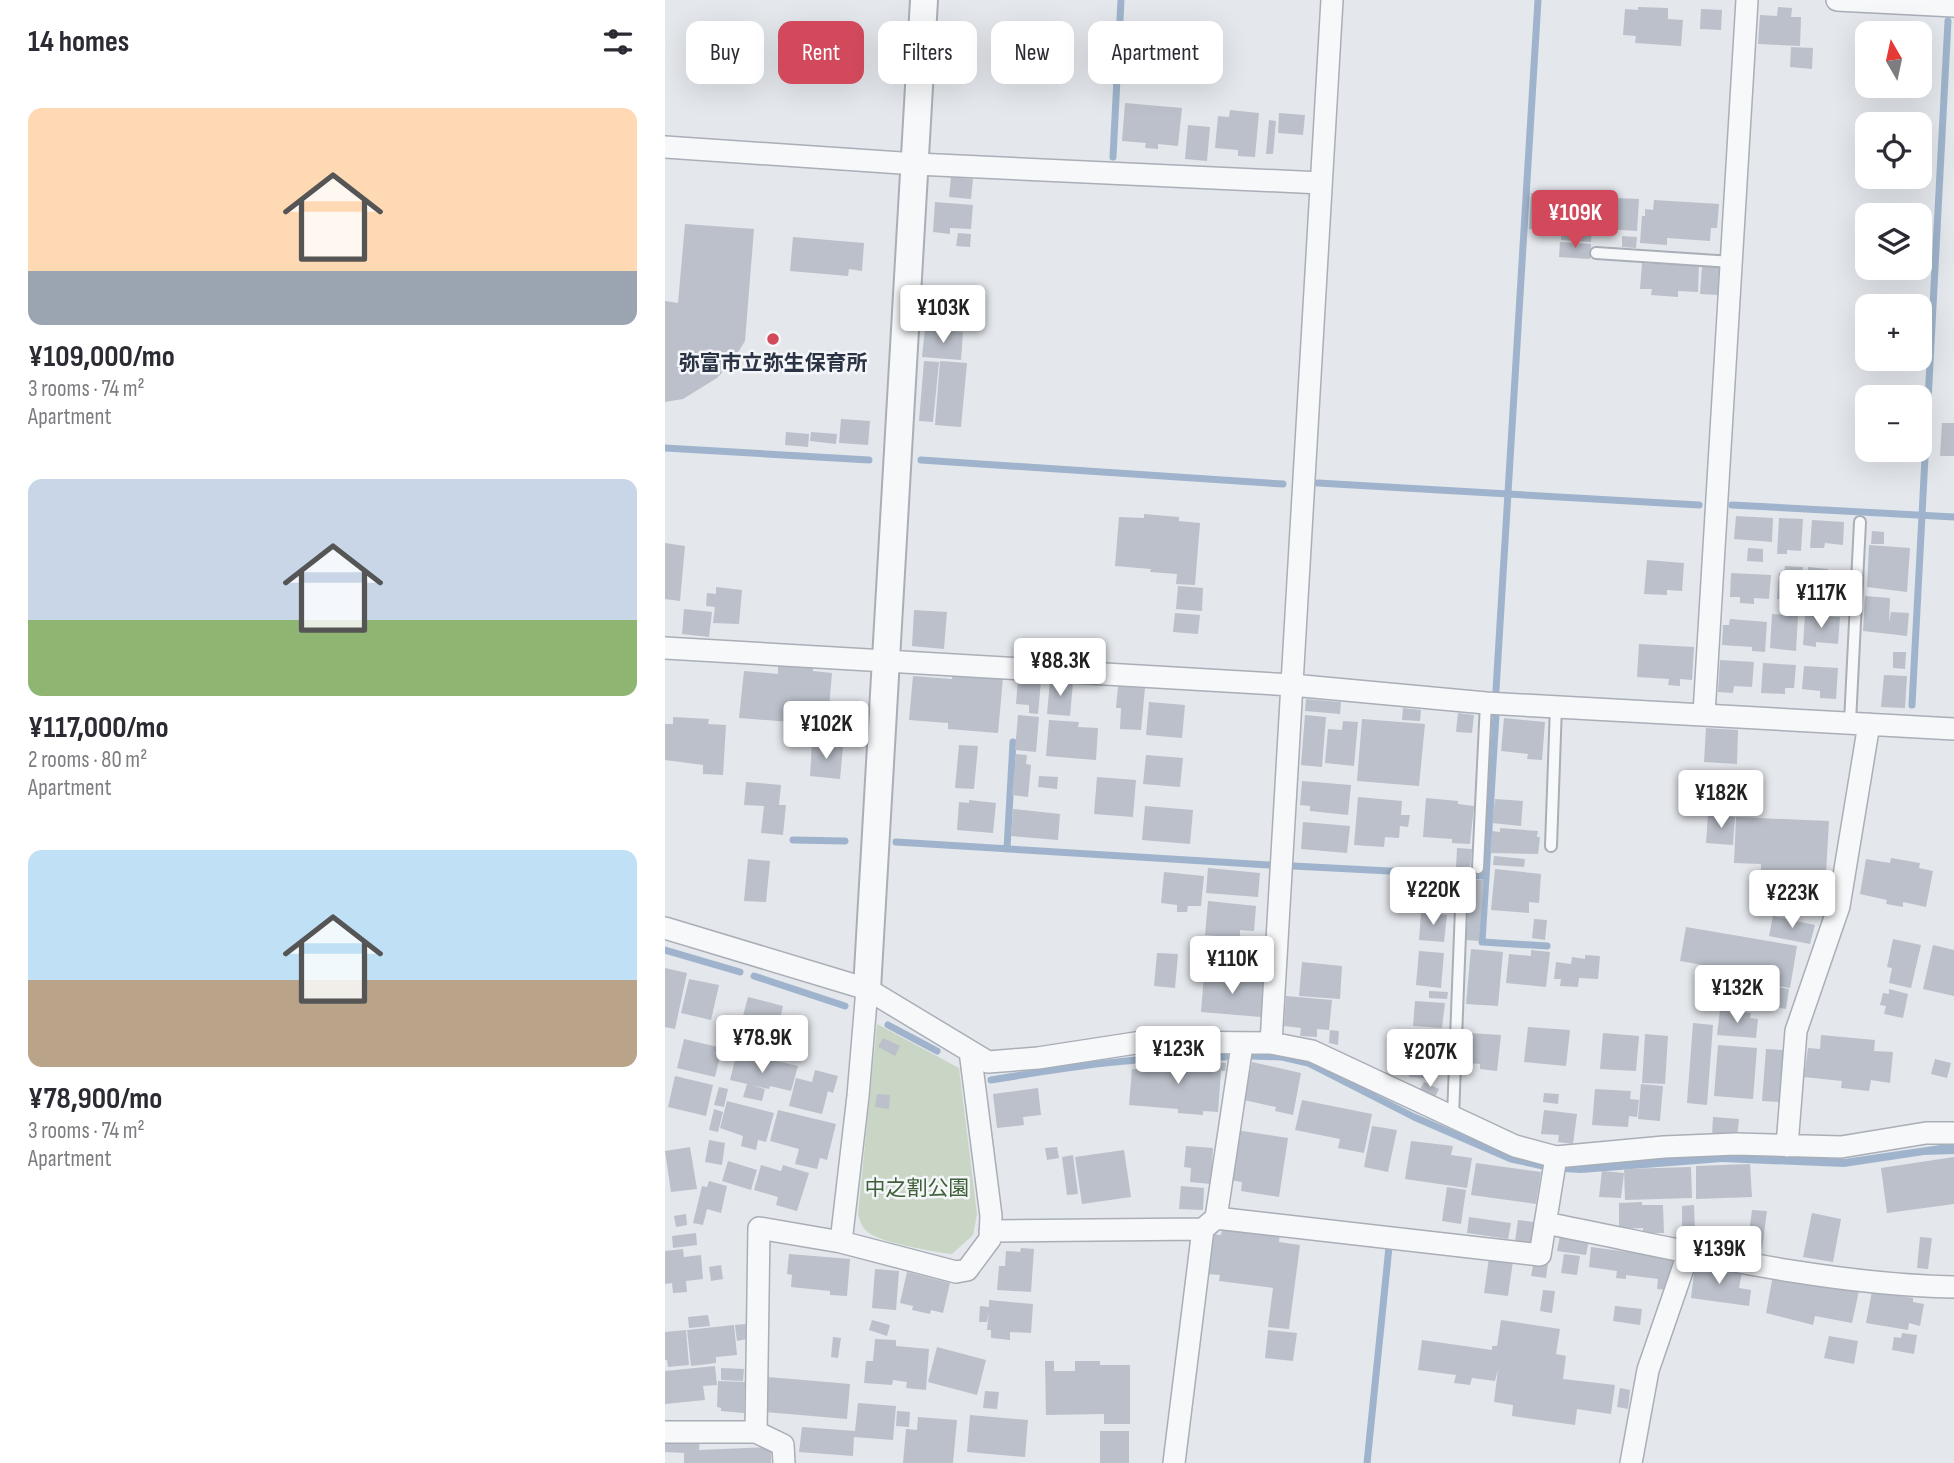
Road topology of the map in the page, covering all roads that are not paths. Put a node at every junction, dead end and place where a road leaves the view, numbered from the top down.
1 (924, 0) edge
2 (1332, 0) edge
3 (1747, 0) edge
4 (1837, 0) edge
5 (1954, 6) edge
6 (665, 147) edge
7 (916, 164) junction
8 (1321, 183) junction
9 (1596, 253) dead end
10 (1732, 262) junction
11 (1860, 522) dead end
12 (665, 648) edge
13 (884, 660) junction
14 (1291, 685) junction
15 (1486, 703) junction
16 (1556, 706) junction
17 (1704, 714) junction
18 (1860, 723) junction
19 (1954, 729) edge
20 (1551, 846) dead end
21 (1478, 868) dead end
22 (1462, 882) dead end
23 (665, 928) edge
24 (867, 989) junction
25 (1271, 1044) junction
26 (1242, 1045) junction
27 (970, 1051) junction
28 (1453, 1117) junction
29 (1954, 1133) edge
30 (1787, 1146) junction
31 (1556, 1157) junction
32 (1545, 1223) junction
33 (1209, 1224) junction
34 (991, 1231) junction
35 (841, 1242) junction
36 (1689, 1251) junction
37 (1954, 1287) edge
38 (665, 1432) edge
39 (755, 1432) junction
40 (784, 1463) edge
41 (1174, 1463) edge
42 (1631, 1463) edge

1 - 7 street
2 - 8 street
3 - 10 street
4 - 5 street
6 - 7 street
7 - 8 street
7 - 13 street
8 - 14 street
9 - 10 lane
10 - 17 street
11 - 18 lane
12 - 13 street
13 - 14 street
13 - 24 street
14 - 15 street
14 - 25 street
15 - 16 street
15 - 21 lane
16 - 17 street
16 - 20 lane
17 - 18 street
18 - 19 street
18 - 30 street
22 - 28 lane
23 - 24 street
24 - 27 street
24 - 35 street
25 - 26 street
25 - 28 street
26 - 27 street
26 - 33 street
27 - 34 street
28 - 31 street
29 - 30 street
30 - 31 street
31 - 32 street
32 - 33 street
32 - 36 street
33 - 34 street
33 - 41 street
34 - 35 street
35 - 39 street
36 - 37 street
36 - 42 street
38 - 39 street
39 - 40 street

